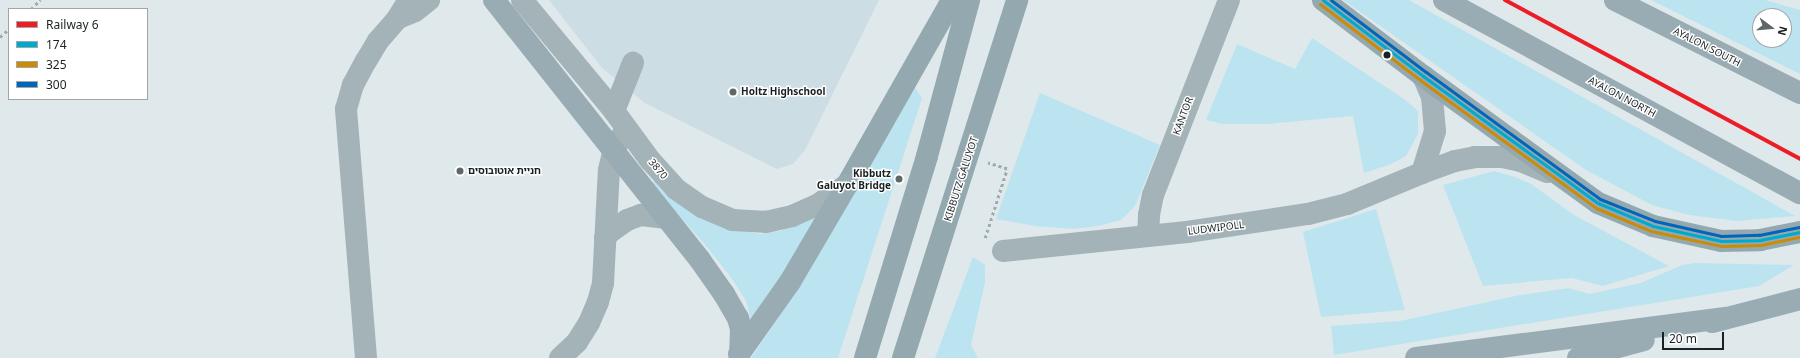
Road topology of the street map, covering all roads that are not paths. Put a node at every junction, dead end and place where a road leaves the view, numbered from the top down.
1 (409, 0) edge
2 (429, 0) edge
3 (494, 0) edge
4 (522, 0) edge
5 (952, 0) edge
6 (969, 0) edge
7 (1017, 0) edge
8 (1023, 0) edge
9 (1229, 0) edge
10 (1323, 0) edge
11 (1444, 0) edge
12 (1615, 0) edge
13 (397, 19) junction
14 (1007, 34) junction
15 (633, 63) dead end
16 (1424, 76) junction
17 (1800, 93) edge
18 (619, 119) junction
19 (613, 152) junction
20 (1422, 173) junction
21 (1565, 180) junction
22 (847, 185) junction
23 (1798, 192) edge
24 (667, 218) junction
25 (1800, 232) edge
26 (1148, 235) junction
27 (605, 244) junction
28 (1003, 251) dead end
29 (1800, 299) edge
30 (1725, 318) junction
31 (737, 355) edge
32 (366, 358) edge
33 (560, 358) edge
34 (865, 358) edge
35 (903, 358) edge
36 (1416, 358) edge
37 (1578, 358) edge

1 - 13 street
2 - 13 street
3 - 19 highway
4 - 18 street, 3870
5 - 22 main road
6 - 34 main road
7 - 14 main road, KIBBUTZ GALUYOT
8 - 14 main road
9 - 26 street, KANTOR
10 - 16 main road
11 - 23 highway, AYALON NORTH
12 - 17 highway, AYALON SOUTH
13 - 32 street
14 - 35 main road, KIBBUTZ GALUYOT
15 - 18 street
16 - 20 street
16 - 21 main road
18 - 19 street
18 - 22 street, 3870
19 - 24 highway
19 - 27 street
20 - 21 street, LUDWIPOLL
20 - 26 street, LUDWIPOLL
21 - 25 main road
22 - 31 highway
24 - 27 street
24 - 31 highway
26 - 28 street, LUDWIPOLL
27 - 33 street
29 - 30 highway
30 - 36 highway
30 - 37 highway

